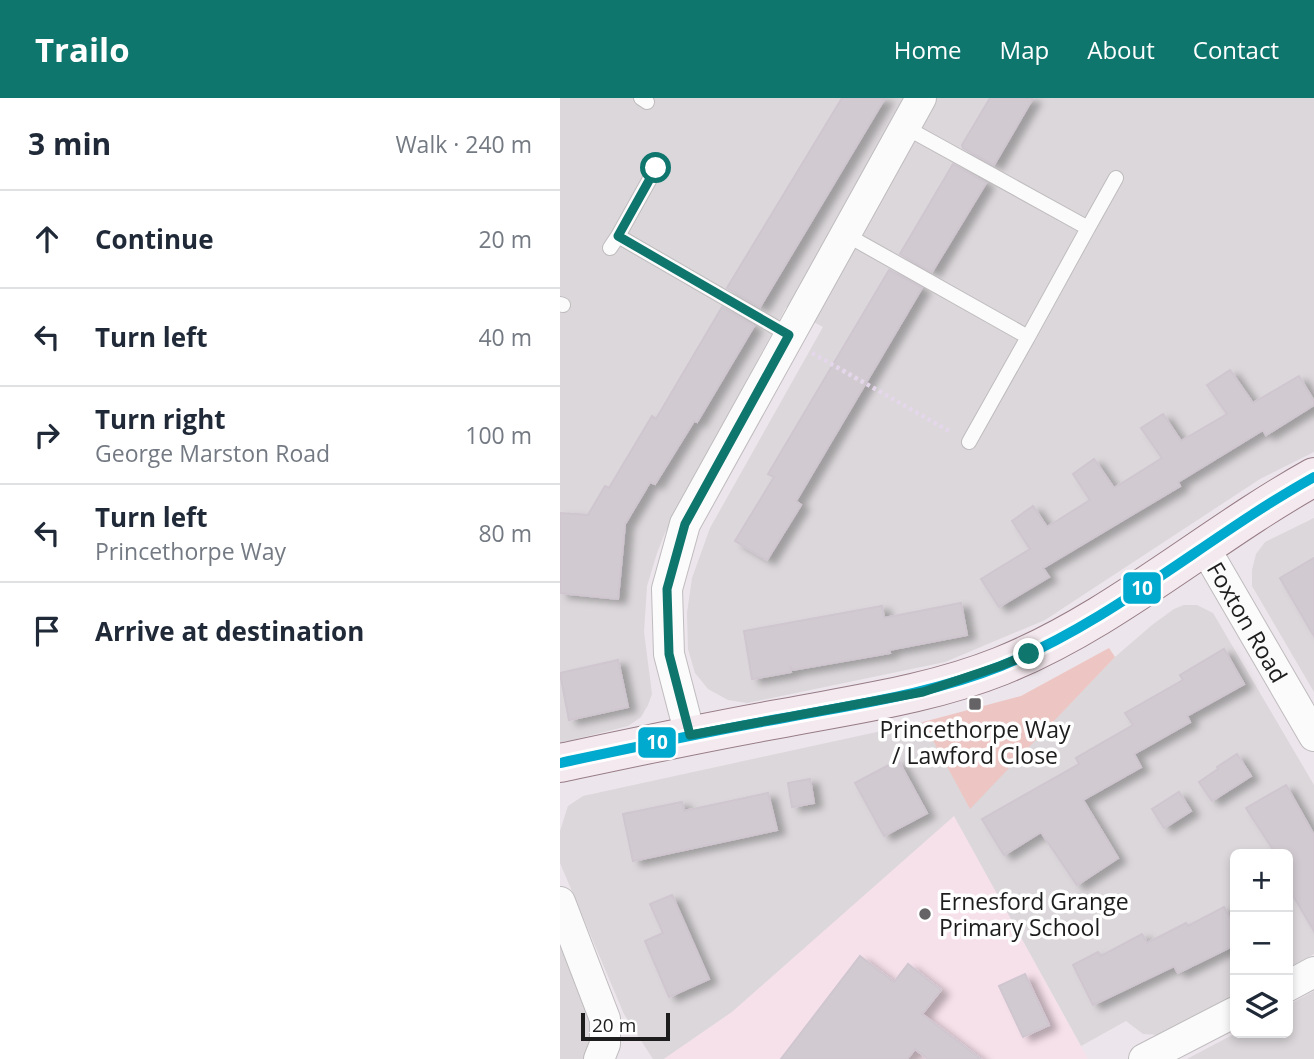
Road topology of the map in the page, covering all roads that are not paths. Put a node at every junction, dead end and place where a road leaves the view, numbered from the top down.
1 (921, 98) edge
2 (905, 127) junction
3 (656, 168) dead end
4 (1116, 178) dead end
5 (1088, 228) junction
6 (845, 234) junction
7 (788, 337) junction
8 (1028, 337) junction
9 (968, 442) road end
10 (1314, 477) edge
11 (1203, 545) junction
12 (690, 735) junction
13 (1314, 736) edge
14 (560, 763) edge
15 (560, 902) edge
16 (1314, 972) edge
17 (1293, 983) edge
18 (1230, 1016) edge
19 (599, 1059) edge
20 (1144, 1059) edge

1 - 2 street
2 - 5 lane
2 - 6 street
3 - 7 lane
4 - 5 lane
5 - 8 lane
6 - 7 street
6 - 8 lane
7 - 12 street
8 - 9 lane
10 - 11 street
11 - 12 street
11 - 13 street, Foxton Road
12 - 14 street
15 - 19 street
16 - 17 street
18 - 20 street

